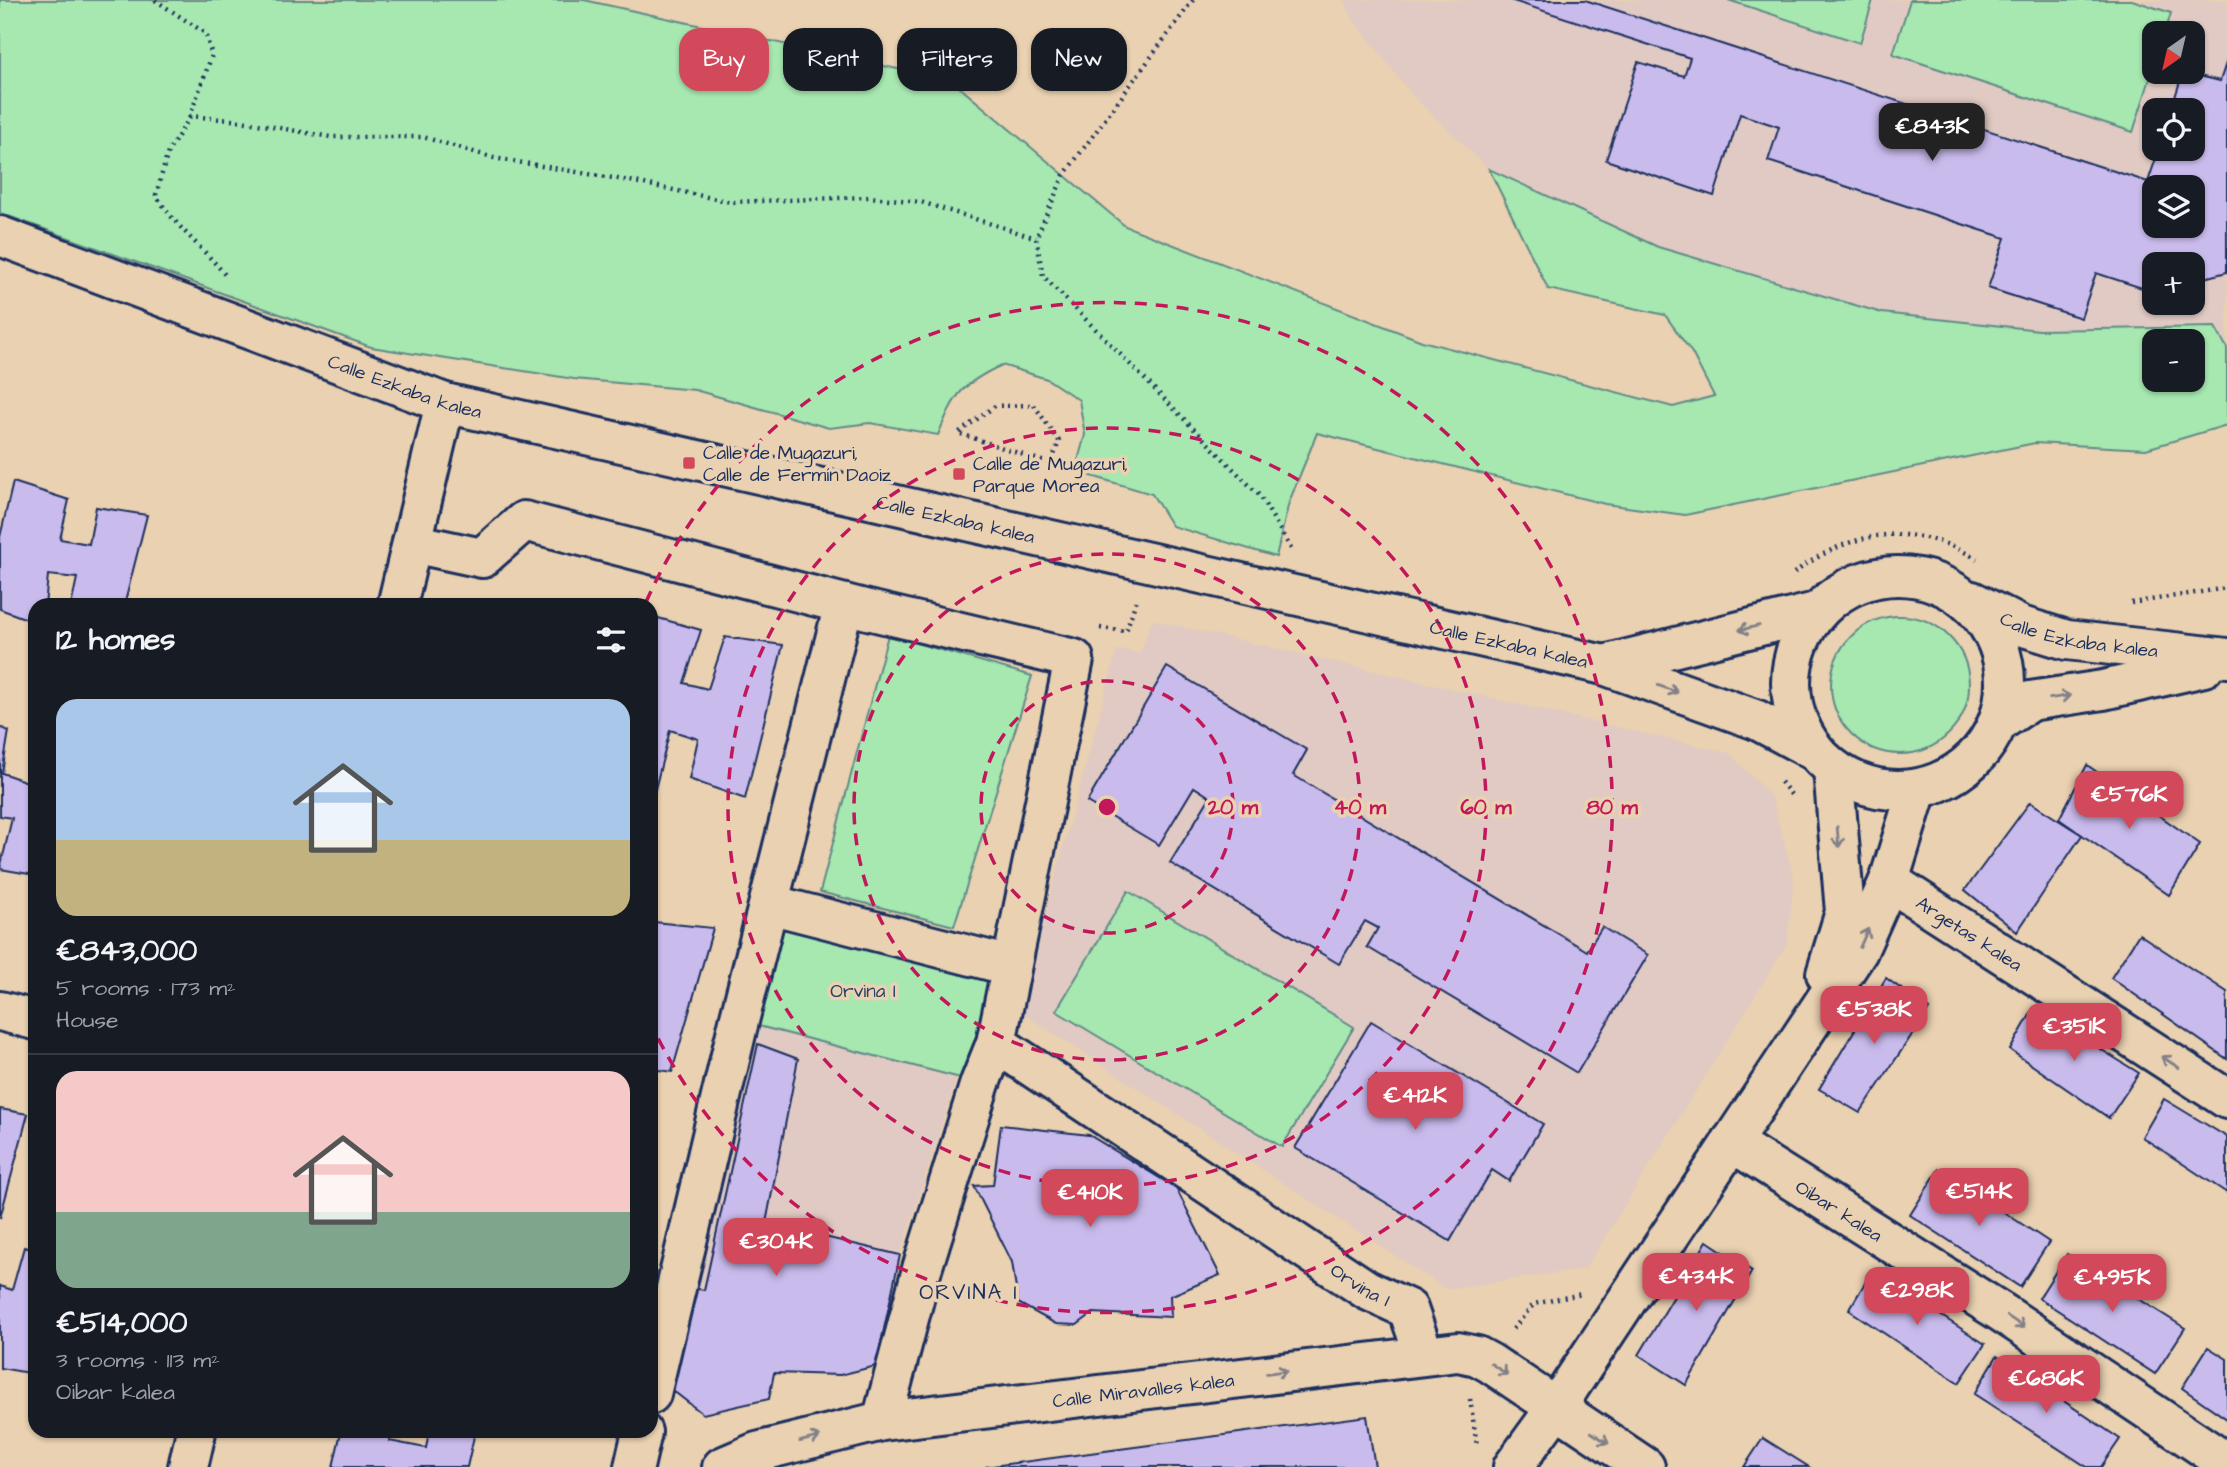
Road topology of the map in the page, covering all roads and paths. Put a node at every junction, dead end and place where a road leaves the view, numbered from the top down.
1 (155, 0) edge
2 (1193, 0) edge
3 (190, 116) junction
4 (0, 236) edge
5 (1036, 238) junction
6 (246, 329) junction
7 (444, 403) junction
8 (1051, 464) joint
9 (412, 543) junction
10 (1939, 584) junction
11 (399, 598) edge
12 (1321, 601) junction
13 (844, 604) junction
14 (1816, 612) junction
15 (2227, 660) edge
16 (1604, 665) junction
17 (1999, 722) junction
18 (1824, 760) junction
19 (1779, 780) dead end
20 (1917, 790) junction
21 (1795, 800) dead end
22 (1889, 881) junction
23 (769, 904) junction
24 (1011, 966) junction
25 (0, 1011) edge
26 (1814, 1016) junction
27 (28, 1018) edge
28 (996, 1043) junction
29 (2227, 1099) edge
30 (1731, 1142) junction
31 (1592, 1289) dead end
32 (1512, 1331) dead end
33 (1424, 1355) junction
34 (658, 1365) edge
35 (1471, 1393) dead end
36 (1555, 1409) junction
37 (882, 1422) junction
38 (195, 1438) edge
39 (641, 1438) edge
40 (1478, 1454) dead end
41 (2227, 1463) edge
42 (188, 1467) edge
43 (634, 1467) edge
44 (722, 1467) edge
45 (1513, 1467) edge
46 (1645, 1467) edge

1 - 3 path
2 - 5 path
3 - 5 path
3 - 6 path
4 - 6 street, Calle Ezkaba kalea
5 - 12 path
6 - 7 street, Calle Ezkaba kalea
7 - 9 street
7 - 12 street, Calle Ezkaba kalea
8 - 8 path
9 - 11 street
9 - 13 street
10 - 14 street
10 - 15 street, Calle Ezkaba kalea
10 - 17 street
12 - 16 street, Calle Ezkaba kalea
13 - 23 street
13 - 24 street
14 -> 16 street, Calle Ezkaba kalea
14 - 18 street
17 -> 15 street, Calle Ezkaba kalea
16 -> 18 street, Calle Ezkaba kalea
17 - 20 street
18 - 20 street
18 -> 26 street
19 - 21 path
20 - 22 street
26 -> 22 street
29 -> 22 street, Argetas kalea
23 - 24 street
23 - 34 street
24 - 28 street
25 - 27 street
26 - 30 street
28 - 33 street, Orvina I
28 - 37 street
30 - 36 street
30 -> 41 street, Oibar kalea
31 - 32 path
33 -> 36 street, Calle Miravalles kalea
37 -> 33 street, Calle Miravalles kalea
35 - 40 path
36 - 45 street
36 -> 46 street, Calle Miravalles kalea
44 -> 37 street, Calle Miravalles kalea
38 - 42 street
39 - 43 street

